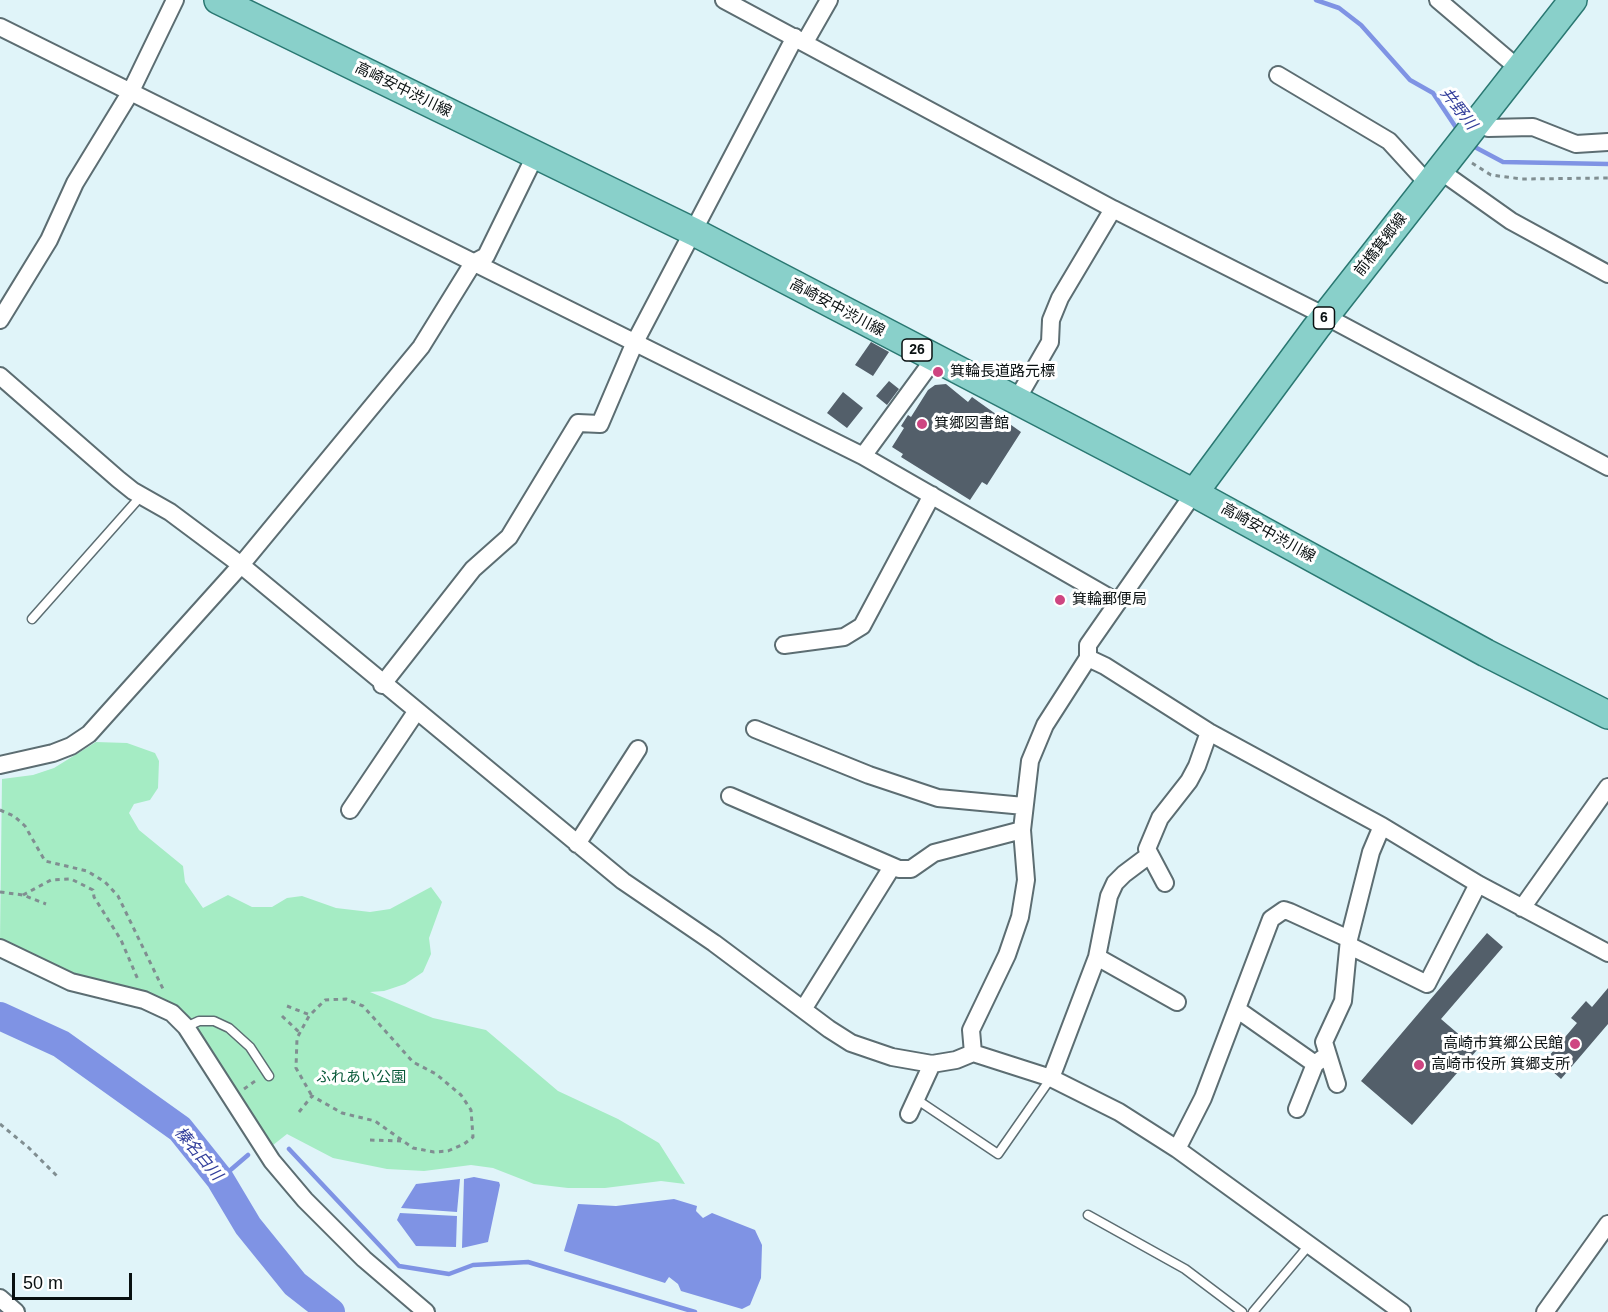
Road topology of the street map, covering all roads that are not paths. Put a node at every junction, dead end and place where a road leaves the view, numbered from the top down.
1 (174, 0) edge
2 (218, 0) edge
3 (723, 0) edge
4 (829, 0) edge
5 (1438, 0) edge
6 (1573, 0) edge
7 (0, 27) edge
8 (800, 39) junction
9 (1518, 68) junction
10 (1278, 75) dead end
11 (130, 93) junction
12 (1608, 142) edge
13 (1454, 150) junction
14 (536, 154) junction
15 (1113, 209) junction
16 (694, 232) junction
17 (473, 263) junction
18 (1608, 274) edge
19 (1325, 316) junction
20 (0, 320) edge
21 (635, 342) junction
22 (934, 359) junction
23 (0, 376) edge
24 (1016, 402) junction
25 (863, 456) junction
26 (1608, 466) edge
27 (1194, 493) junction
28 (932, 495) junction
29 (141, 496) junction
30 (241, 565) junction
31 (1117, 602) junction
32 (32, 619) dead end
33 (784, 645) dead end
34 (1088, 658) junction
35 (382, 685) junction
36 (416, 712) junction
37 (1608, 715) edge
38 (755, 729) dead end
39 (1209, 732) junction
40 (638, 749) dead end
41 (0, 765) edge
42 (1608, 787) edge
43 (730, 796) dead end
44 (1024, 806) junction
45 (350, 810) dead end
46 (1382, 826) junction
47 (1022, 830) junction
48 (577, 844) junction
49 (1149, 856) junction
50 (892, 867) junction
51 (1165, 883) dead end
52 (1478, 884) junction
53 (1522, 909) junction
54 (1349, 943) junction
55 (0, 948) edge
56 (1608, 953) edge
57 (1097, 957) junction
58 (1177, 1002) dead end
59 (804, 1008) junction
60 (1238, 1010) junction
61 (186, 1027) junction
62 (973, 1053) junction
63 (1321, 1059) junction
64 (932, 1064) junction
65 (269, 1076) dead end
66 (1051, 1078) junction
67 (1337, 1084) dead end
68 (913, 1106) joint
69 (1297, 1109) dead end
70 (1177, 1149) junction
71 (1088, 1215) dead end
72 (1608, 1224) edge
73 (1310, 1244) junction
74 (0, 1298) edge
75 (16, 1312) edge
76 (426, 1312) edge
77 (1242, 1312) edge
78 (1253, 1312) edge
79 (1402, 1312) edge
80 (1545, 1312) edge

1 - 11 street
2 - 14 main road, 高崎安中渋川線 / 26
3 - 8 street
4 - 8 street
5 - 9 street
6 - 9 main road, 前橋箕郷線 / 6
7 - 11 street
8 - 15 street
8 - 16 street
9 - 13 main road, 前橋箕郷線 / 6
10 - 13 street
11 - 17 street
11 - 20 street
12 - 13 street
13 - 18 street
13 - 19 main road, 前橋箕郷線 / 6
14 - 16 main road, 高崎安中渋川線 / 26
14 - 17 street
15 - 19 street
15 - 24 street
16 - 21 street
16 - 22 main road, 高崎安中渋川線 / 26
17 - 21 street
17 - 30 street
19 - 26 street
19 - 27 main road, 前橋箕郷線 / 6
21 - 25 street
21 - 35 street
22 - 24 main road, 高崎安中渋川線 / 26
22 - 25 street
23 - 29 street
24 - 27 main road, 高崎安中渋川線 / 26
25 - 28 street
27 - 31 street
27 - 37 main road, 高崎安中渋川線 / 26
28 - 31 street
28 - 33 street
29 - 30 street
29 - 32 lane
30 - 35 street
30 - 41 street
31 - 34 street
34 - 39 street
34 - 44 street
35 - 36 street
36 - 45 street
36 - 48 street
38 - 44 street
39 - 46 street
39 - 49 street
40 - 48 street
42 - 53 street
43 - 50 street
44 - 47 street
46 - 52 street
46 - 54 street
47 - 50 street
47 - 62 street
48 - 59 street
49 - 51 street
49 - 57 street
50 - 59 street
52 - 53 street
52 - 54 street
53 - 56 street
54 - 60 street
54 - 63 street
55 - 61 street
57 - 58 street
57 - 66 street
59 - 64 street
60 - 63 street
60 - 70 street
61 - 65 lane
61 - 76 street
62 - 64 street
62 - 66 street
63 - 67 street
63 - 69 street
64 - 68 street
66 - 68 lane
66 - 70 street
70 - 73 street
71 - 77 lane
72 - 80 street
73 - 78 lane
73 - 79 street
74 - 75 street

